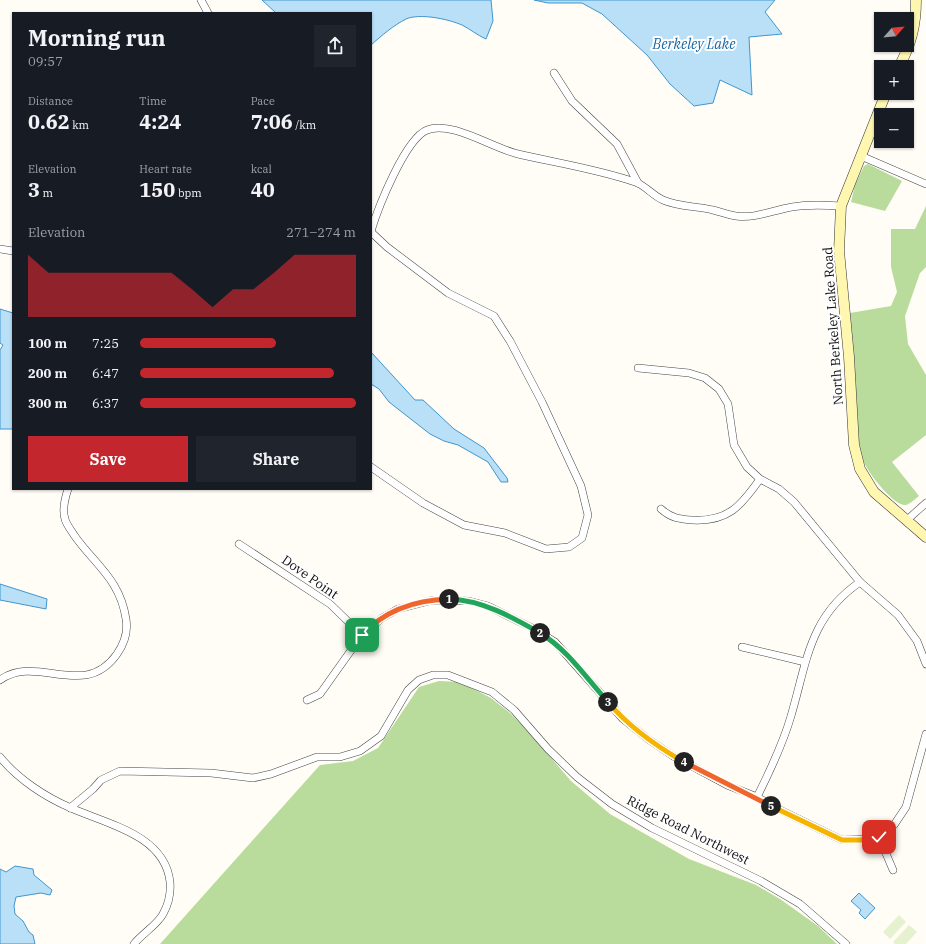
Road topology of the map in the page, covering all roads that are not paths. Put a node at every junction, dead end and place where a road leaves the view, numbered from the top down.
1 (202, 0) edge
2 (916, 0) edge
3 (208, 12) edge
4 (902, 60) edge
5 (554, 73) dead end
6 (883, 100) edge
7 (861, 156) junction
8 (638, 182) junction
9 (926, 184) edge
10 (840, 206) junction
11 (372, 227) edge
12 (372, 232) edge
13 (0, 249) edge
14 (12, 251) edge
15 (638, 368) dead end
16 (372, 468) edge
17 (760, 479) junction
18 (68, 490) edge
19 (926, 503) edge
20 (661, 509) dead end
21 (907, 520) junction
22 (926, 537) edge
23 (240, 544) dead end
24 (860, 582) junction
25 (362, 635) junction
26 (742, 647) dead end
27 (805, 662) junction
28 (926, 664) edge
29 (0, 680) edge
30 (307, 700) dead end
31 (926, 734) edge
32 (0, 757) edge
33 (757, 797) junction
34 (70, 808) junction
35 (879, 837) junction
36 (893, 870) dead end
37 (134, 944) edge
38 (846, 944) edge

1 - 3 street
2 - 4 street
5 - 8 street
6 - 7 street, North Berkeley Lake Road
7 - 9 street
7 - 10 street, North Berkeley Lake Road
8 - 10 street
8 - 11 street
10 - 21 street, North Berkeley Lake Road
12 - 16 street
13 - 14 street
15 - 17 street
17 - 20 street
17 - 24 street
18 - 29 street
19 - 21 street
21 - 22 street, North Berkeley Lake Road
23 - 25 street, Dove Point
24 - 27 street
24 - 28 street
25 - 30 street
25 - 33 street
26 - 27 street
27 - 33 street
31 - 35 street
32 - 34 street
33 - 35 street
34 - 37 street
34 - 38 street, Ridge Road Northwest
35 - 36 street

